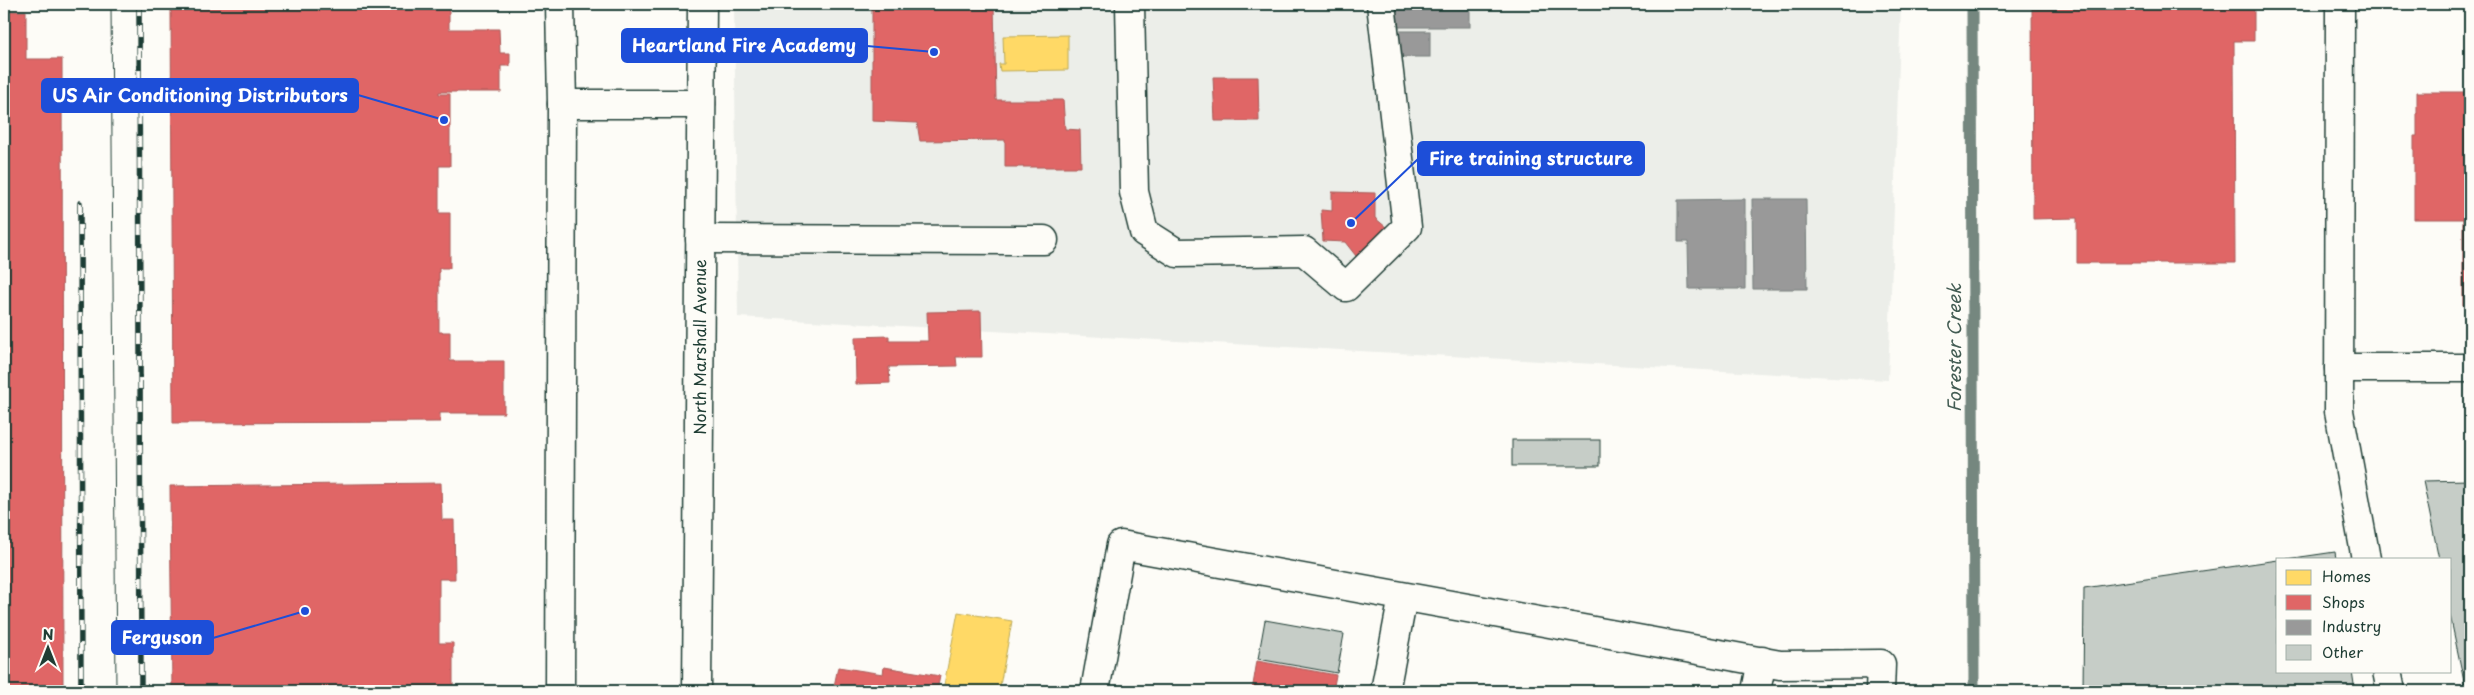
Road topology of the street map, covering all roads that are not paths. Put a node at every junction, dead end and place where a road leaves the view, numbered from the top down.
1 (560, 4) edge
2 (702, 4) edge
3 (1130, 4) edge
4 (1381, 4) edge
5 (2340, 4) edge
6 (562, 104) junction
7 (702, 104) junction
8 (700, 240) junction
9 (1044, 240) dead end
10 (2339, 368) junction
11 (2470, 368) edge
12 (2366, 558) edge
13 (1403, 597) junction
14 (1762, 662) junction
15 (2387, 672) edge
16 (560, 691) edge
17 (697, 691) edge
18 (1095, 691) edge
19 (1385, 691) edge
20 (1756, 691) edge
21 (1880, 691) edge
22 (2391, 691) edge

1 - 6 main road
2 - 7 main road, North Marshall Avenue
3 - 4 main road
5 - 10 main road
6 - 7 main road
6 - 16 main road
7 - 8 main road, North Marshall Avenue
8 - 9 main road
8 - 17 main road, North Marshall Avenue
10 - 11 main road
10 - 12 main road
13 - 14 main road
13 - 18 main road
13 - 19 main road
14 - 20 main road
14 - 21 main road
15 - 22 main road

